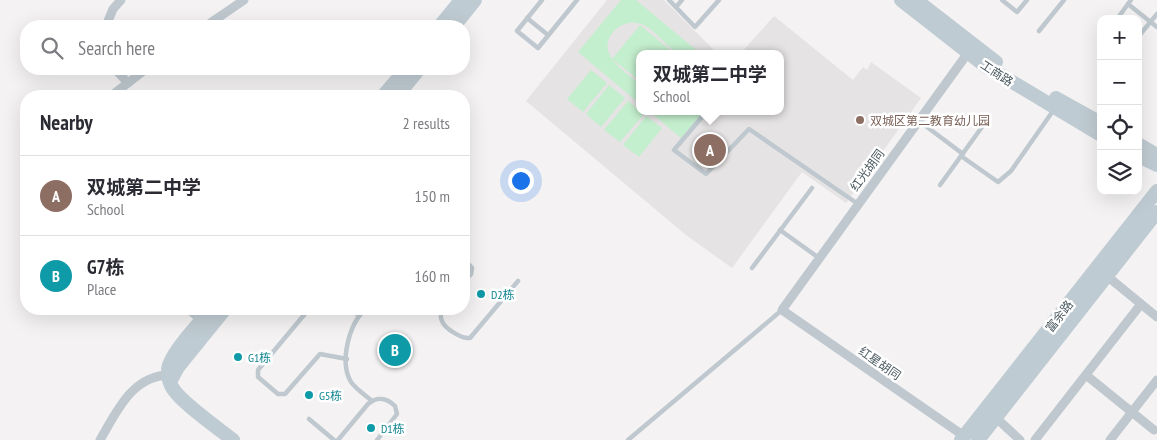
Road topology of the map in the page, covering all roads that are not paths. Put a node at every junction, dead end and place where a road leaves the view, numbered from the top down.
1 (121, 0) edge
2 (244, 0) edge
3 (461, 0) edge
4 (475, 0) edge
5 (542, 0) edge
6 (577, 0) edge
7 (669, 0) edge
8 (682, 0) edge
9 (718, 0) edge
10 (1002, 0) edge
11 (1027, 0) edge
12 (1064, 0) edge
13 (911, 2) edge
14 (1130, 2) edge
15 (676, 7) junction
16 (1157, 14) edge
17 (1119, 15) edge
18 (528, 18) junction
19 (108, 20) edge
20 (215, 20) edge
21 (445, 20) edge
22 (459, 20) edge
23 (1150, 22) junction
24 (1157, 27) edge
25 (1039, 31) dead end
26 (1142, 33) edge
27 (548, 35) junction
28 (971, 49) junction
29 (121, 75) edge
30 (138, 75) edge
31 (401, 75) edge
32 (414, 75) edge
33 (128, 83) junction
34 (119, 90) edge
35 (388, 90) edge
36 (402, 90) edge
37 (1055, 108) junction
38 (704, 115) edge
39 (918, 120) junction
40 (1097, 121) edge
41 (982, 127) dead end
42 (1097, 133) edge
43 (1142, 146) edge
44 (962, 155) junction
45 (1157, 155) edge
46 (1142, 158) edge
47 (1157, 165) edge
48 (940, 185) dead end
49 (812, 188) dead end
50 (1157, 191) edge
51 (858, 204) junction
52 (1157, 212) edge
53 (780, 230) junction
54 (819, 258) junction
55 (752, 268) dead end
56 (1107, 276) junction
57 (518, 281) dead end
58 (1141, 304) junction
59 (782, 310) junction
60 (196, 315) edge
61 (206, 315) edge
62 (220, 315) edge
63 (305, 315) edge
64 (358, 315) edge
65 (442, 315) edge
66 (1157, 317) edge
67 (202, 320) junction
68 (347, 359) junction
69 (1086, 375) junction
70 (170, 377) junction
71 (1157, 380) edge
72 (372, 401) junction
73 (1132, 412) junction
74 (991, 413) junction
75 (309, 419) dead end
76 (1154, 430) dead end
77 (968, 439) edge
78 (100, 440) edge
79 (234, 440) edge
80 (334, 440) edge
81 (338, 440) edge
82 (378, 440) edge
83 (628, 440) edge
84 (1020, 440) edge
85 (1035, 440) edge
86 (1110, 440) edge

1 - 19 street
2 - 20 street
3 - 21 main road
4 - 22 main road
5 - 18 lane
6 - 27 lane
7 - 15 lane
8 - 15 lane
9 - 15 lane
10 - 11 lane
12 - 25 lane
13 - 28 main road, 工商路
14 - 17 lane
14 - 23 lane
16 - 23 lane
18 - 27 lane
18 - 27 lane
23 - 24 lane
23 - 26 lane
28 - 37 main road, 工商路
28 - 39 street, 红光胡同
28 - 40 main road, 工商路
29 - 33 street
30 - 33 street
31 - 35 main road
32 - 36 main road
33 - 34 street
37 - 42 main road, 工商路
37 - 44 lane
38 - 51 lane
39 - 44 lane
39 - 51 street, 红光胡同
41 - 44 lane
43 - 45 main road
44 - 48 lane
46 - 47 main road
49 - 53 lane
50 - 74 main road, 富余路
51 - 54 street, 红光胡同
52 - 56 main road, 富余路
53 - 54 lane
53 - 55 lane
54 - 59 street, 红光胡同
56 - 58 street
56 - 74 main road, 富余路
57 - 65 lane
58 - 66 street
58 - 69 street
59 - 77 street, 红星胡同
59 - 83 lane
60 - 67 street
61 - 67 main road
62 - 70 main road
63 - 68 lane
64 - 68 lane
67 - 70 main road
68 - 72 lane
69 - 73 street
69 - 85 street
70 - 78 street
70 - 79 main road
71 - 73 street
72 - 81 lane
72 - 82 lane
73 - 76 street
73 - 86 street
74 - 77 main road, 富余路
74 - 84 street
75 - 80 lane

